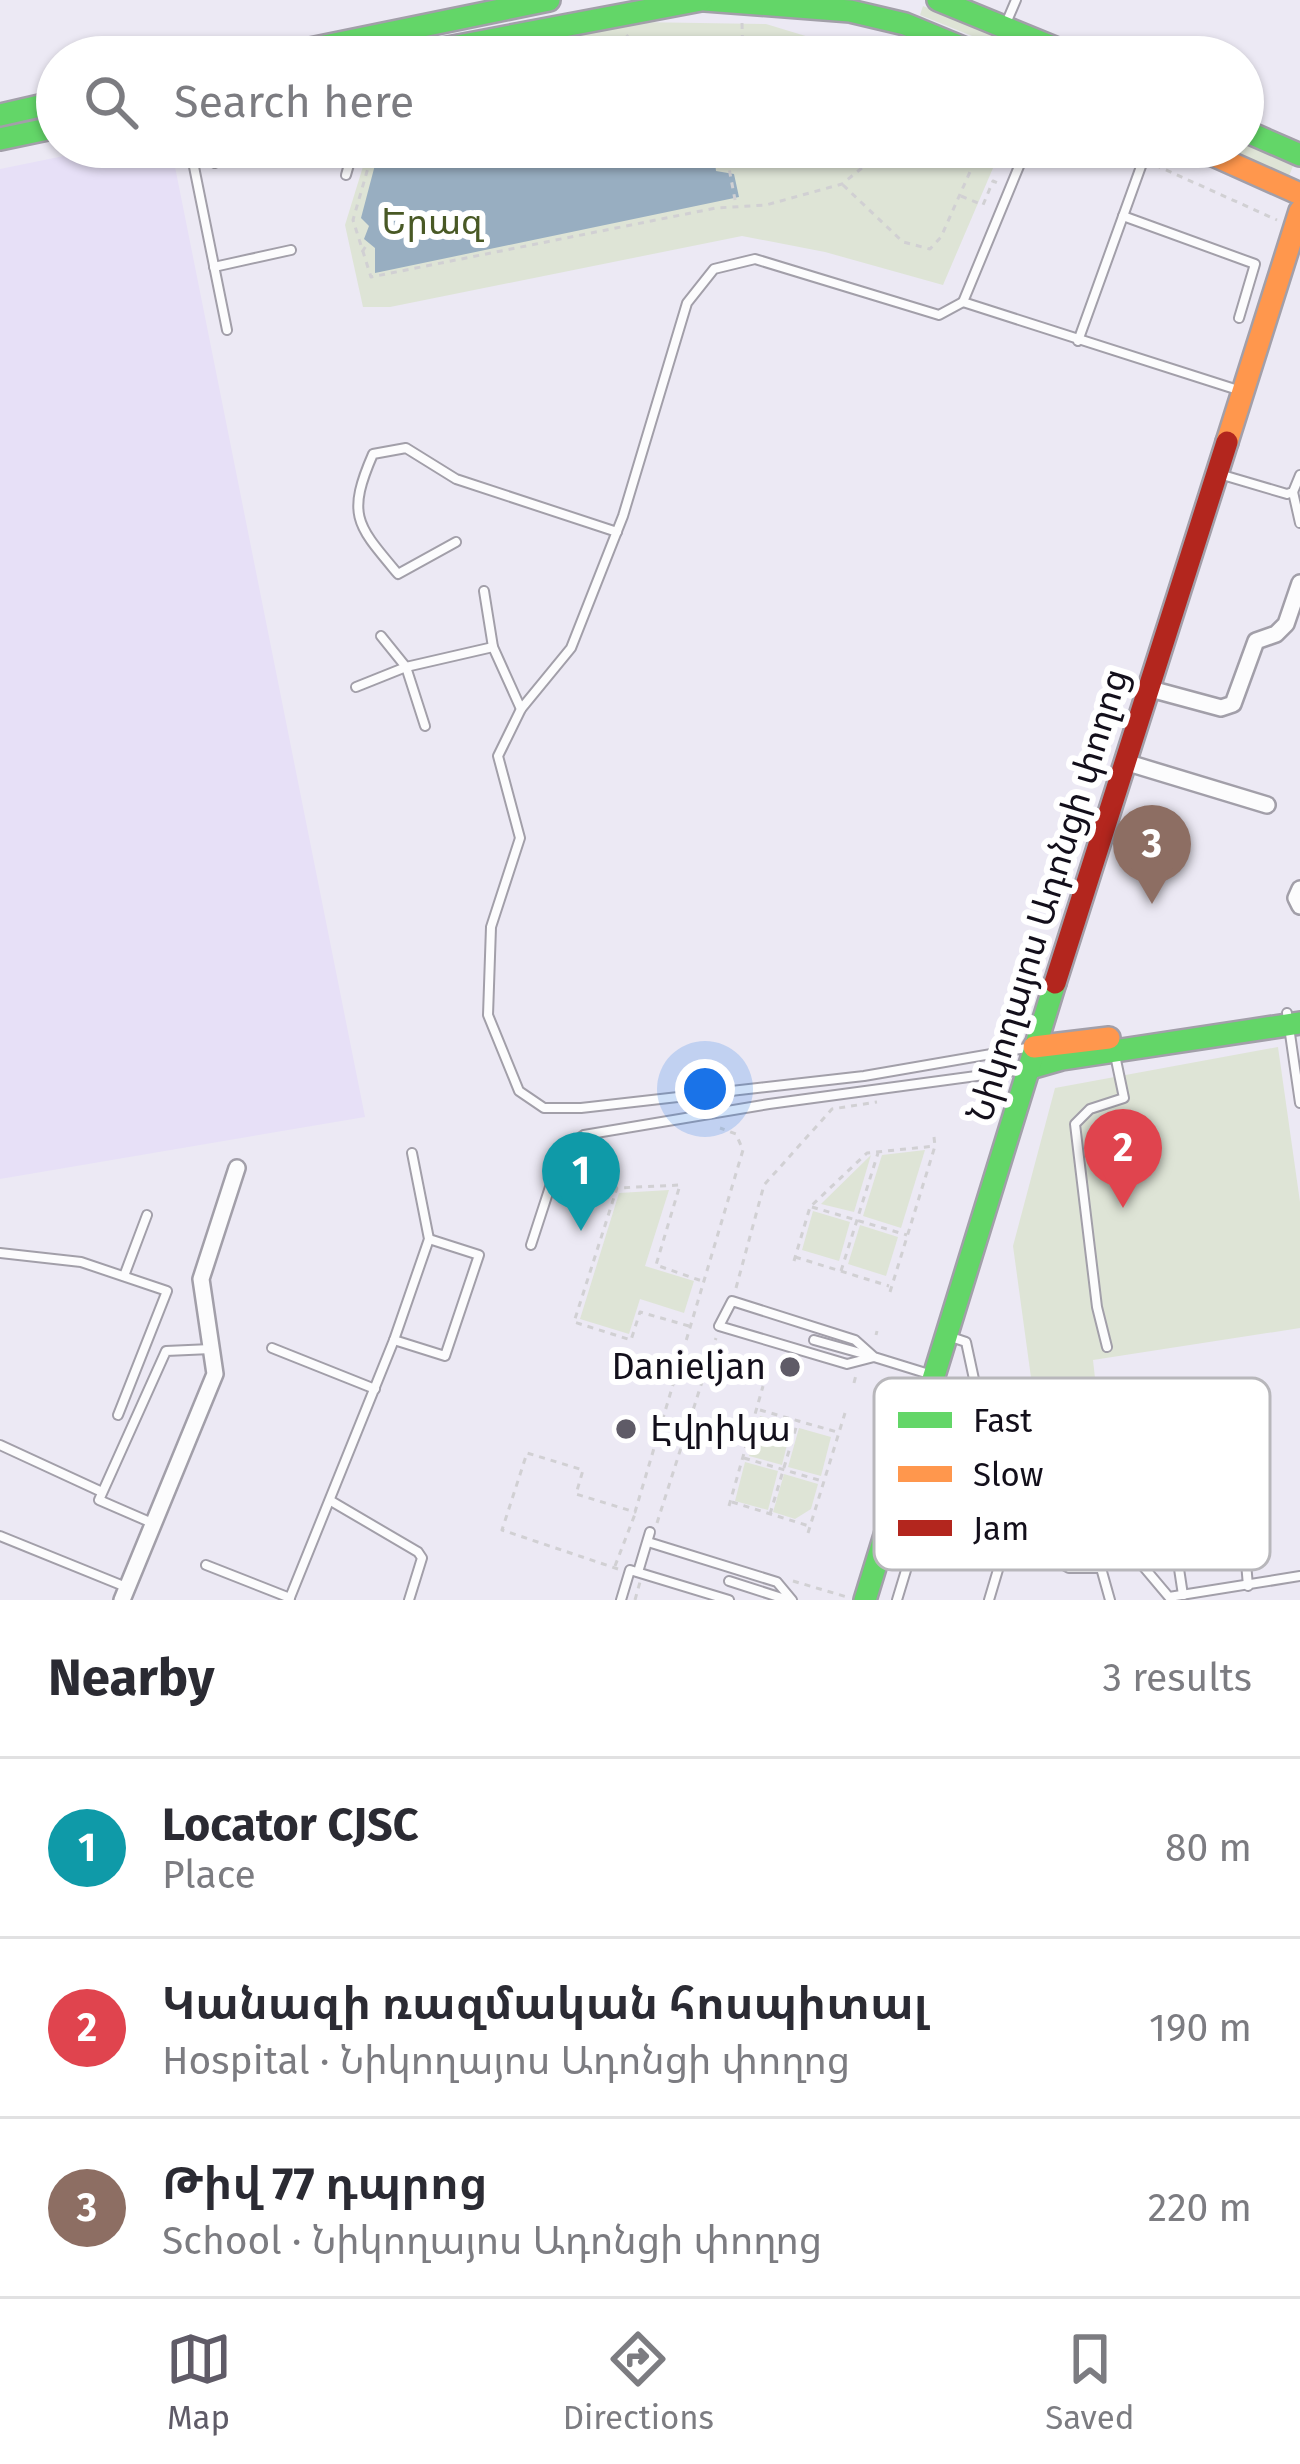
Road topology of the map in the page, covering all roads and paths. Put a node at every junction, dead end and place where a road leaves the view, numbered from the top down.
1 (549, 0) edge
2 (703, 0) edge
3 (915, 0) edge
4 (938, 0) edge
5 (1016, 0) edge
6 (772, 1) edge
7 (742, 16) dead end
8 (634, 18) dead end
9 (905, 24) junction
10 (1005, 27) junction
11 (373, 36) edge
12 (512, 36) edge
13 (627, 36) edge
14 (742, 36) edge
15 (934, 36) edge
16 (1027, 36) edge
17 (36, 107) edge
18 (0, 115) edge
19 (36, 131) edge
20 (0, 139) edge
21 (1264, 139) edge
22 (1300, 155) edge
23 (194, 168) edge
24 (348, 168) edge
25 (368, 168) edge
26 (728, 168) edge
27 (862, 168) edge
28 (971, 168) edge
29 (1018, 168) edge
30 (1140, 168) edge
31 (1161, 168) edge
32 (1242, 168) edge
33 (346, 175) dead end
34 (993, 182) dead end
35 (842, 184) junction
36 (1300, 194) edge
37 (959, 195) junction
38 (736, 204) junction
39 (1300, 211) edge
40 (1123, 216) junction
41 (1276, 218) dead end
42 (368, 243) dead end
43 (1300, 244) edge
44 (291, 250) dead end
45 (361, 254) junction
46 (214, 268) junction
47 (963, 302) junction
48 (1239, 318) dead end
49 (226, 330) dead end
50 (1078, 340) junction
51 (1245, 393) junction
52 (1300, 475) edge
53 (1226, 476) junction
54 (1293, 492) junction
55 (1300, 523) edge
56 (617, 532) junction
57 (457, 542) dead end
58 (1300, 583) edge
59 (484, 591) dead end
60 (381, 636) dead end
61 (494, 647) junction
62 (406, 667) junction
63 (356, 687) dead end
64 (1158, 692) junction
65 (520, 709) junction
66 (425, 726) dead end
67 (1135, 765) junction
68 (1267, 805) dead end
69 (1300, 889) edge
70 (1300, 906) edge
71 (1294, 1018) edge
72 (1114, 1051) junction
73 (1036, 1057) junction
74 (961, 1090) dead end
75 (1006, 1099) dead end
76 (891, 1100) dead end
77 (1300, 1103) edge
78 (720, 1128) dead end
79 (934, 1137) dead end
80 (935, 1147) junction
81 (412, 1153) dead end
82 (878, 1153) junction
83 (237, 1168) dead end
84 (811, 1207) junction
85 (147, 1215) dead end
86 (857, 1221) junction
87 (907, 1235) junction
88 (429, 1239) junction
89 (531, 1245) dead end
90 (0, 1253) edge
91 (841, 1271) junction
92 (124, 1276) junction
93 (704, 1282) junction
94 (732, 1301) junction
95 (690, 1326) junction
96 (719, 1326) junction
97 (954, 1338) junction
98 (394, 1340) junction
99 (814, 1340) dead end
100 (1107, 1347) dead end
101 (212, 1348) junction
102 (272, 1348) dead end
103 (874, 1357) junction
104 (856, 1375) dead end
105 (938, 1377) junction
106 (974, 1378) edge
107 (854, 1383) dead end
108 (763, 1386) dead end
109 (375, 1389) junction
110 (756, 1409) junction
111 (844, 1414) dead end
112 (118, 1415) dead end
113 (798, 1421) junction
114 (839, 1432) junction
115 (0, 1445) edge
116 (743, 1458) junction
117 (783, 1470) junction
118 (824, 1481) junction
119 (103, 1492) junction
120 (331, 1501) junction
121 (635, 1512) junction
122 (770, 1514) junction
123 (154, 1523) junction
124 (810, 1526) junction
125 (808, 1533) dead end
126 (0, 1536) edge
127 (650, 1537) junction
128 (206, 1565) dead end
129 (615, 1566) junction
130 (875, 1570) edge
131 (902, 1570) edge
132 (998, 1570) edge
133 (1102, 1570) edge
134 (1146, 1570) edge
135 (1180, 1570) edge
136 (1247, 1570) edge
137 (796, 1571) dead end
138 (633, 1575) junction
139 (1300, 1576) edge
140 (729, 1581) dead end
141 (1249, 1586) junction
142 (124, 1594) edge
143 (1184, 1595) junction
144 (289, 1599) edge
145 (862, 1599) edge
146 (409, 1600) edge
147 (621, 1600) edge
148 (634, 1600) edge
149 (729, 1600) edge
150 (790, 1600) edge
151 (897, 1600) edge
152 (988, 1600) edge
153 (1110, 1600) edge

1 - 11 street
2 - 6 street
2 - 12 street
3 - 9 street
4 - 10 street
5 - 10 lane
6 - 9 street
7 - 14 path
8 - 13 path
9 - 15 street
10 - 16 street
17 - 18 street
19 - 20 street
21 - 22 street
23 - 46 lane
24 - 33 lane
25 - 45 path
26 - 38 path
27 - 35 path
28 - 37 path
29 - 47 lane
30 - 40 lane
31 - 41 path
32 - 36 street
34 - 37 path
35 - 37 path
35 - 38 path
38 - 45 path
39 - 51 street, Նիկողայոս Ադոնցի փողոց
40 - 48 lane
40 - 50 lane
42 - 45 path
43 - 51 street, Նիկողայոս Ադոնցի փողոց
44 - 46 lane
46 - 49 lane
47 - 50 lane
47 - 56 lane
50 - 51 lane
51 - 53 street, Նիկողայոս Ադոնցի փողոց
51 - 73 street, Նիկողայոս Ադոնցի փողոց
52 - 54 lane
53 - 54 lane
53 - 64 street, Նիկողայոս Ադոնցի փողոց
54 - 55 lane
56 - 57 lane
56 - 65 lane
58 - 64 street
59 - 61 lane
60 - 62 lane
61 - 62 lane
61 - 65 lane
62 - 63 lane
62 - 66 lane
64 - 67 street, Նիկողայոս Ադոնցի փողոց
65 - 73 lane
67 - 68 street
67 - 73 street, Նիկողայոս Ադոնցի փողոց
69 - 70 street
71 - 72 street
71 - 73 street
71 - 77 lane
72 - 73 street
72 - 100 lane
73 - 89 lane
73 - 97 street, Նիկողայոս Ադոնցի փողոց
73 - 105 street, Նիկողայոս Ադոնցի փողոց
74 - 75 path
76 - 94 path
78 - 93 path
79 - 80 path
80 - 82 path
80 - 87 path
81 - 88 lane
82 - 84 path
82 - 86 path
83 - 101 street
84 - 86 path
84 - 91 path
85 - 92 lane
86 - 87 path
86 - 91 path
87 - 91 path
88 - 98 lane
88 - 98 lane
90 - 92 lane
92 - 112 lane
93 - 95 path
93 - 95 path
94 - 96 lane
94 - 103 lane
95 - 121 path
96 - 103 lane
96 - 127 path
97 - 105 street, Նիկողայոս Ադոնցի փողոց
97 - 106 lane
98 - 109 lane
99 - 103 lane
101 - 119 lane
101 - 123 street
102 - 109 lane
103 - 105 lane
104 - 107 path
108 - 110 path
109 - 120 lane
110 - 113 path
110 - 116 path
111 - 114 path
113 - 114 path
113 - 117 path
114 - 118 path
115 - 119 lane
116 - 117 path
116 - 122 path
117 - 118 path
117 - 122 path
118 - 124 path
119 - 123 lane
120 - 144 lane
120 - 146 lane
121 - 129 path
121 - 129 path
122 - 124 path
123 - 142 street
124 - 125 path
126 - 142 lane
127 - 138 lane
127 - 150 lane
128 - 144 lane
129 - 138 path
130 - 145 street, Նիկողայոս Ադոնցի փողոց
131 - 151 lane
132 - 152 lane
133 - 153 lane
134 - 143 lane
135 - 143 lane
136 - 141 lane
137 - 145 path
138 - 147 lane
138 - 148 path
138 - 149 lane
139 - 141 lane
140 - 150 lane
141 - 143 lane

